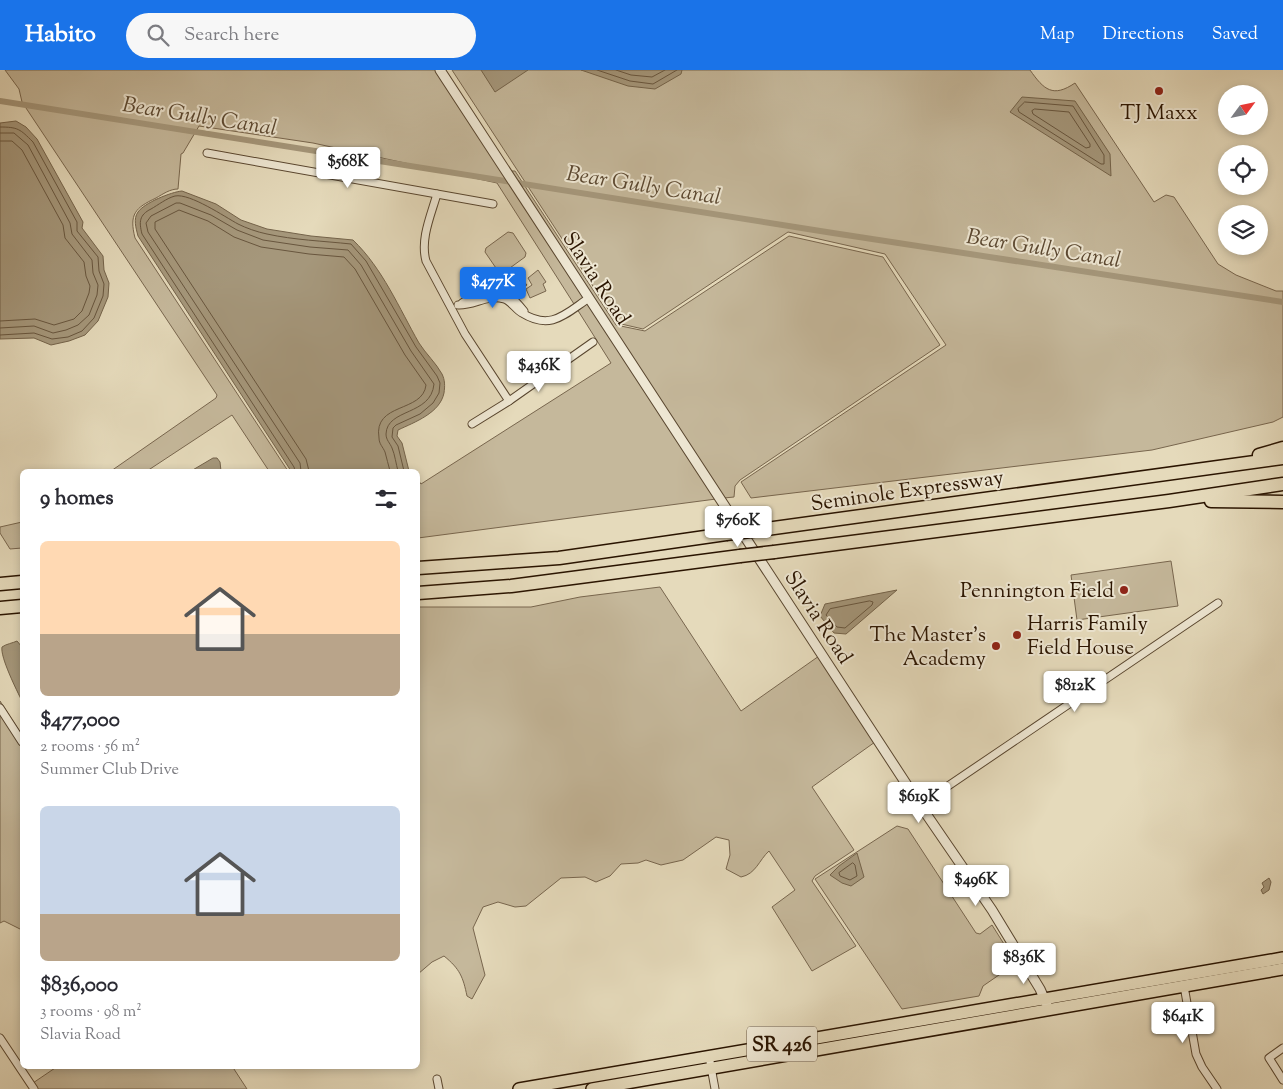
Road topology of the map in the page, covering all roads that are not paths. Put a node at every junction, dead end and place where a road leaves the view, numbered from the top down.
1 (440, 70) edge
2 (207, 152) dead end
3 (437, 194) junction
4 (494, 204) dead end
5 (589, 298) junction
6 (455, 307) junction
7 (593, 342) dead end
8 (509, 401) junction
9 (472, 424) dead end
10 (1283, 448) edge
11 (1283, 458) edge
12 (1220, 467) junction
13 (1283, 484) edge
14 (1169, 501) junction
15 (1283, 502) edge
16 (420, 568) edge
17 (20, 582) edge
18 (0, 584) edge
19 (420, 593) edge
20 (1218, 603) dead end
21 (20, 606) edge
22 (0, 608) edge
23 (0, 708) edge
24 (20, 739) edge
25 (920, 805) junction
26 (1283, 958) edge
27 (1253, 963) junction
28 (1283, 969) edge
29 (1229, 979) junction
30 (1184, 986) junction
31 (1047, 1004) junction
32 (0, 1038) edge
33 (1283, 1048) edge
34 (710, 1062) junction
35 (20, 1068) edge
36 (21, 1069) edge
37 (437, 1079) dead end
38 (1283, 1080) edge
39 (34, 1089) edge
40 (439, 1089) edge
41 (519, 1089) edge
42 (594, 1089) edge
43 (715, 1089) edge
44 (1217, 1089) edge

1 - 5 street, Slavia Road
2 - 3 street
3 - 4 street
3 - 6 street
5 - 6 street
5 - 25 street, Slavia Road
6 - 8 street
7 - 8 street
8 - 9 street
10 - 12 highway
11 - 12 highway, Seminole Expressway
12 - 16 highway, Seminole Expressway, bridge
13 - 14 highway, Seminole Expressway
14 - 15 highway
14 - 19 highway, Seminole Expressway, bridge
17 - 18 highway
20 - 25 street
21 - 22 highway
23 - 24 street
25 - 31 street, Slavia Road
26 - 27 main road, SR 426
27 - 29 main road
27 - 31 main road, SR 426
28 - 29 main road, SR 426
29 - 30 main road, SR 426
30 - 31 main road, SR 426
30 - 44 street
31 - 34 main road, SR 426
32 - 35 street
33 - 38 street
34 - 41 main road, SR 426
34 - 42 main road, SR 426
34 - 43 street
36 - 39 street
37 - 40 street

